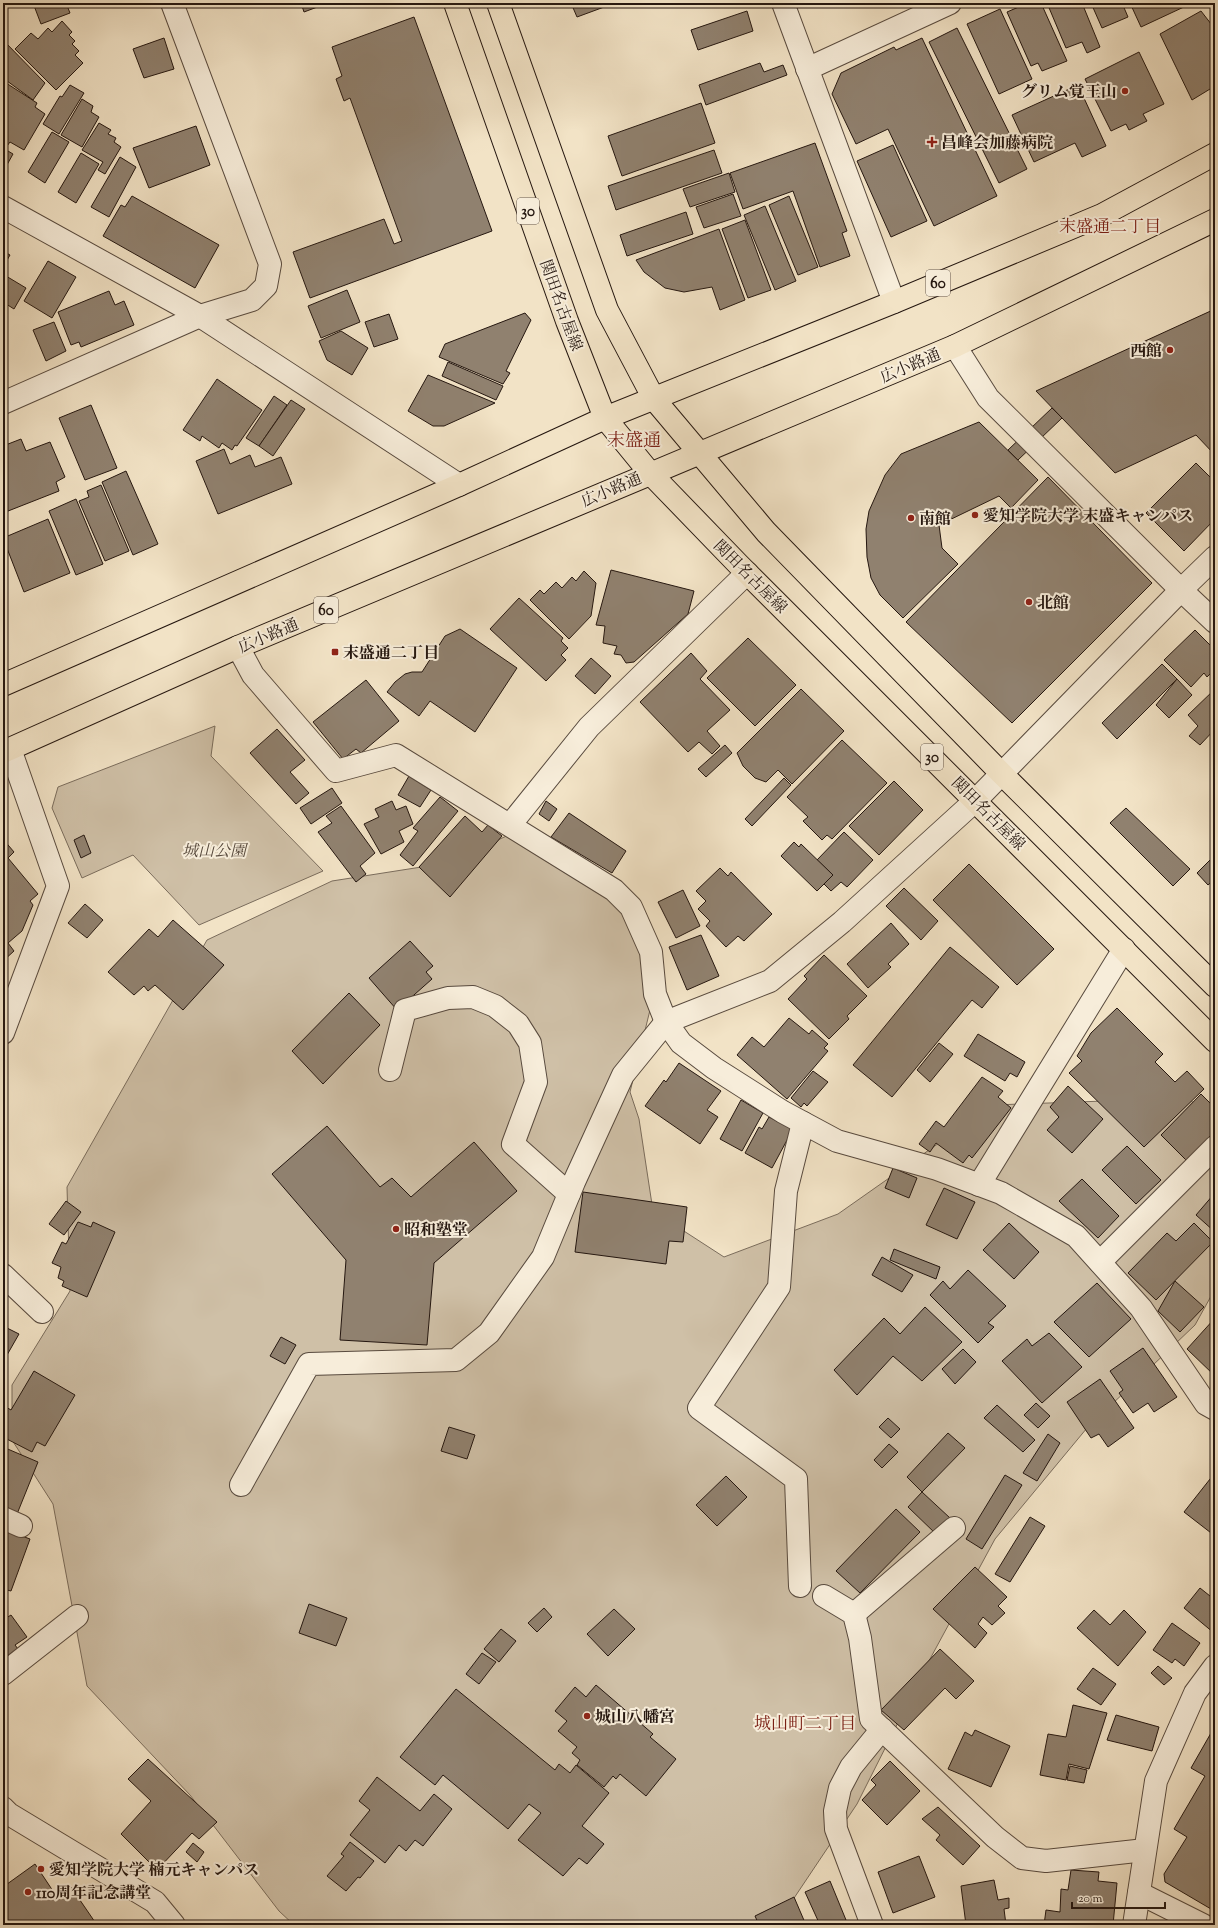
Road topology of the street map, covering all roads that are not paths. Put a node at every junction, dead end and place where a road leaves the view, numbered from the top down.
1 (172, 3) edge
2 (455, 3) edge
3 (498, 3) edge
4 (783, 3) edge
5 (950, 3) edge
6 (807, 68) junction
7 (1215, 154) edge
8 (3, 207) edge
9 (1215, 220) edge
10 (894, 302) junction
11 (200, 316) junction
12 (955, 346) junction
13 (654, 399) junction
14 (3, 403) edge
15 (605, 418) junction
16 (699, 454) junction
17 (650, 473) junction
18 (459, 485) junction
19 (1215, 557) edge
20 (747, 573) junction
21 (1181, 590) junction
22 (1215, 622) edge
23 (238, 647) junction
24 (3, 685) edge
25 (7, 750) edge
26 (1001, 773) junction
27 (976, 800) junction
28 (510, 825) junction
29 (1124, 949) junction
30 (1215, 986) edge
31 (666, 1022) junction
32 (1212, 1031) edge
33 (3, 1032) edge
34 (390, 1070) dead end
35 (803, 1123) junction
36 (1215, 1147) edge
37 (979, 1185) junction
38 (569, 1194) junction
39 (1100, 1262) junction
40 (3, 1275) edge
41 (42, 1312) dead end
42 (1215, 1409) edge
43 (241, 1485) dead end
44 (954, 1528) dead end
45 (800, 1586) dead end
46 (824, 1596) dead end
47 (854, 1614) junction
48 (77, 1616) dead end
49 (1214, 1669) edge
50 (3, 1674) edge
51 (882, 1730) junction
52 (3, 1808) edge
53 (1146, 1850) junction
54 (1139, 1892) junction
55 (174, 1925) edge
56 (872, 1925) edge
57 (1134, 1925) edge
58 (1203, 1925) edge

1 - 11 street
2 - 15 main road, 関田名古屋線 / 30
3 - 13 main road, 30
4 - 6 street
5 - 6 street
6 - 10 street
7 - 10 main road, 60
8 - 11 street
9 - 12 main road, 広小路通 / 60
10 - 13 main road, 60
11 - 14 street
11 - 18 street
12 - 16 main road, 広小路通 / 60
12 - 21 street
13 - 15 main road, 60
13 - 16 main road, 30
15 - 17 main road, 関田名古屋線 / 30
15 - 18 main road, 60
16 - 17 main road, 広小路通 / 60
16 - 26 main road, 30
17 - 20 main road, 関田名古屋線 / 30
17 - 23 main road, 広小路通 / 60
18 - 24 main road, 60
19 - 21 street
20 - 27 main road, 関田名古屋線 / 30
20 - 28 street
21 - 22 street
21 - 26 street
23 - 25 main road, 広小路通 / 60
23 - 28 street
25 - 33 street
26 - 27 street
26 - 30 main road, 30
27 - 29 main road, 関田名古屋線 / 30
27 - 31 street
28 - 31 street
29 - 32 main road, 関田名古屋線 / 30
29 - 37 street
31 - 35 street
31 - 38 street
34 - 38 street
35 - 37 street
35 - 45 street
36 - 39 street
37 - 39 street
38 - 43 street
39 - 42 street
40 - 41 street
44 - 47 street
46 - 47 street
47 - 51 street
48 - 50 street
49 - 53 street
51 - 53 street
51 - 56 street
52 - 55 street
53 - 54 street
54 - 57 street
54 - 58 street

